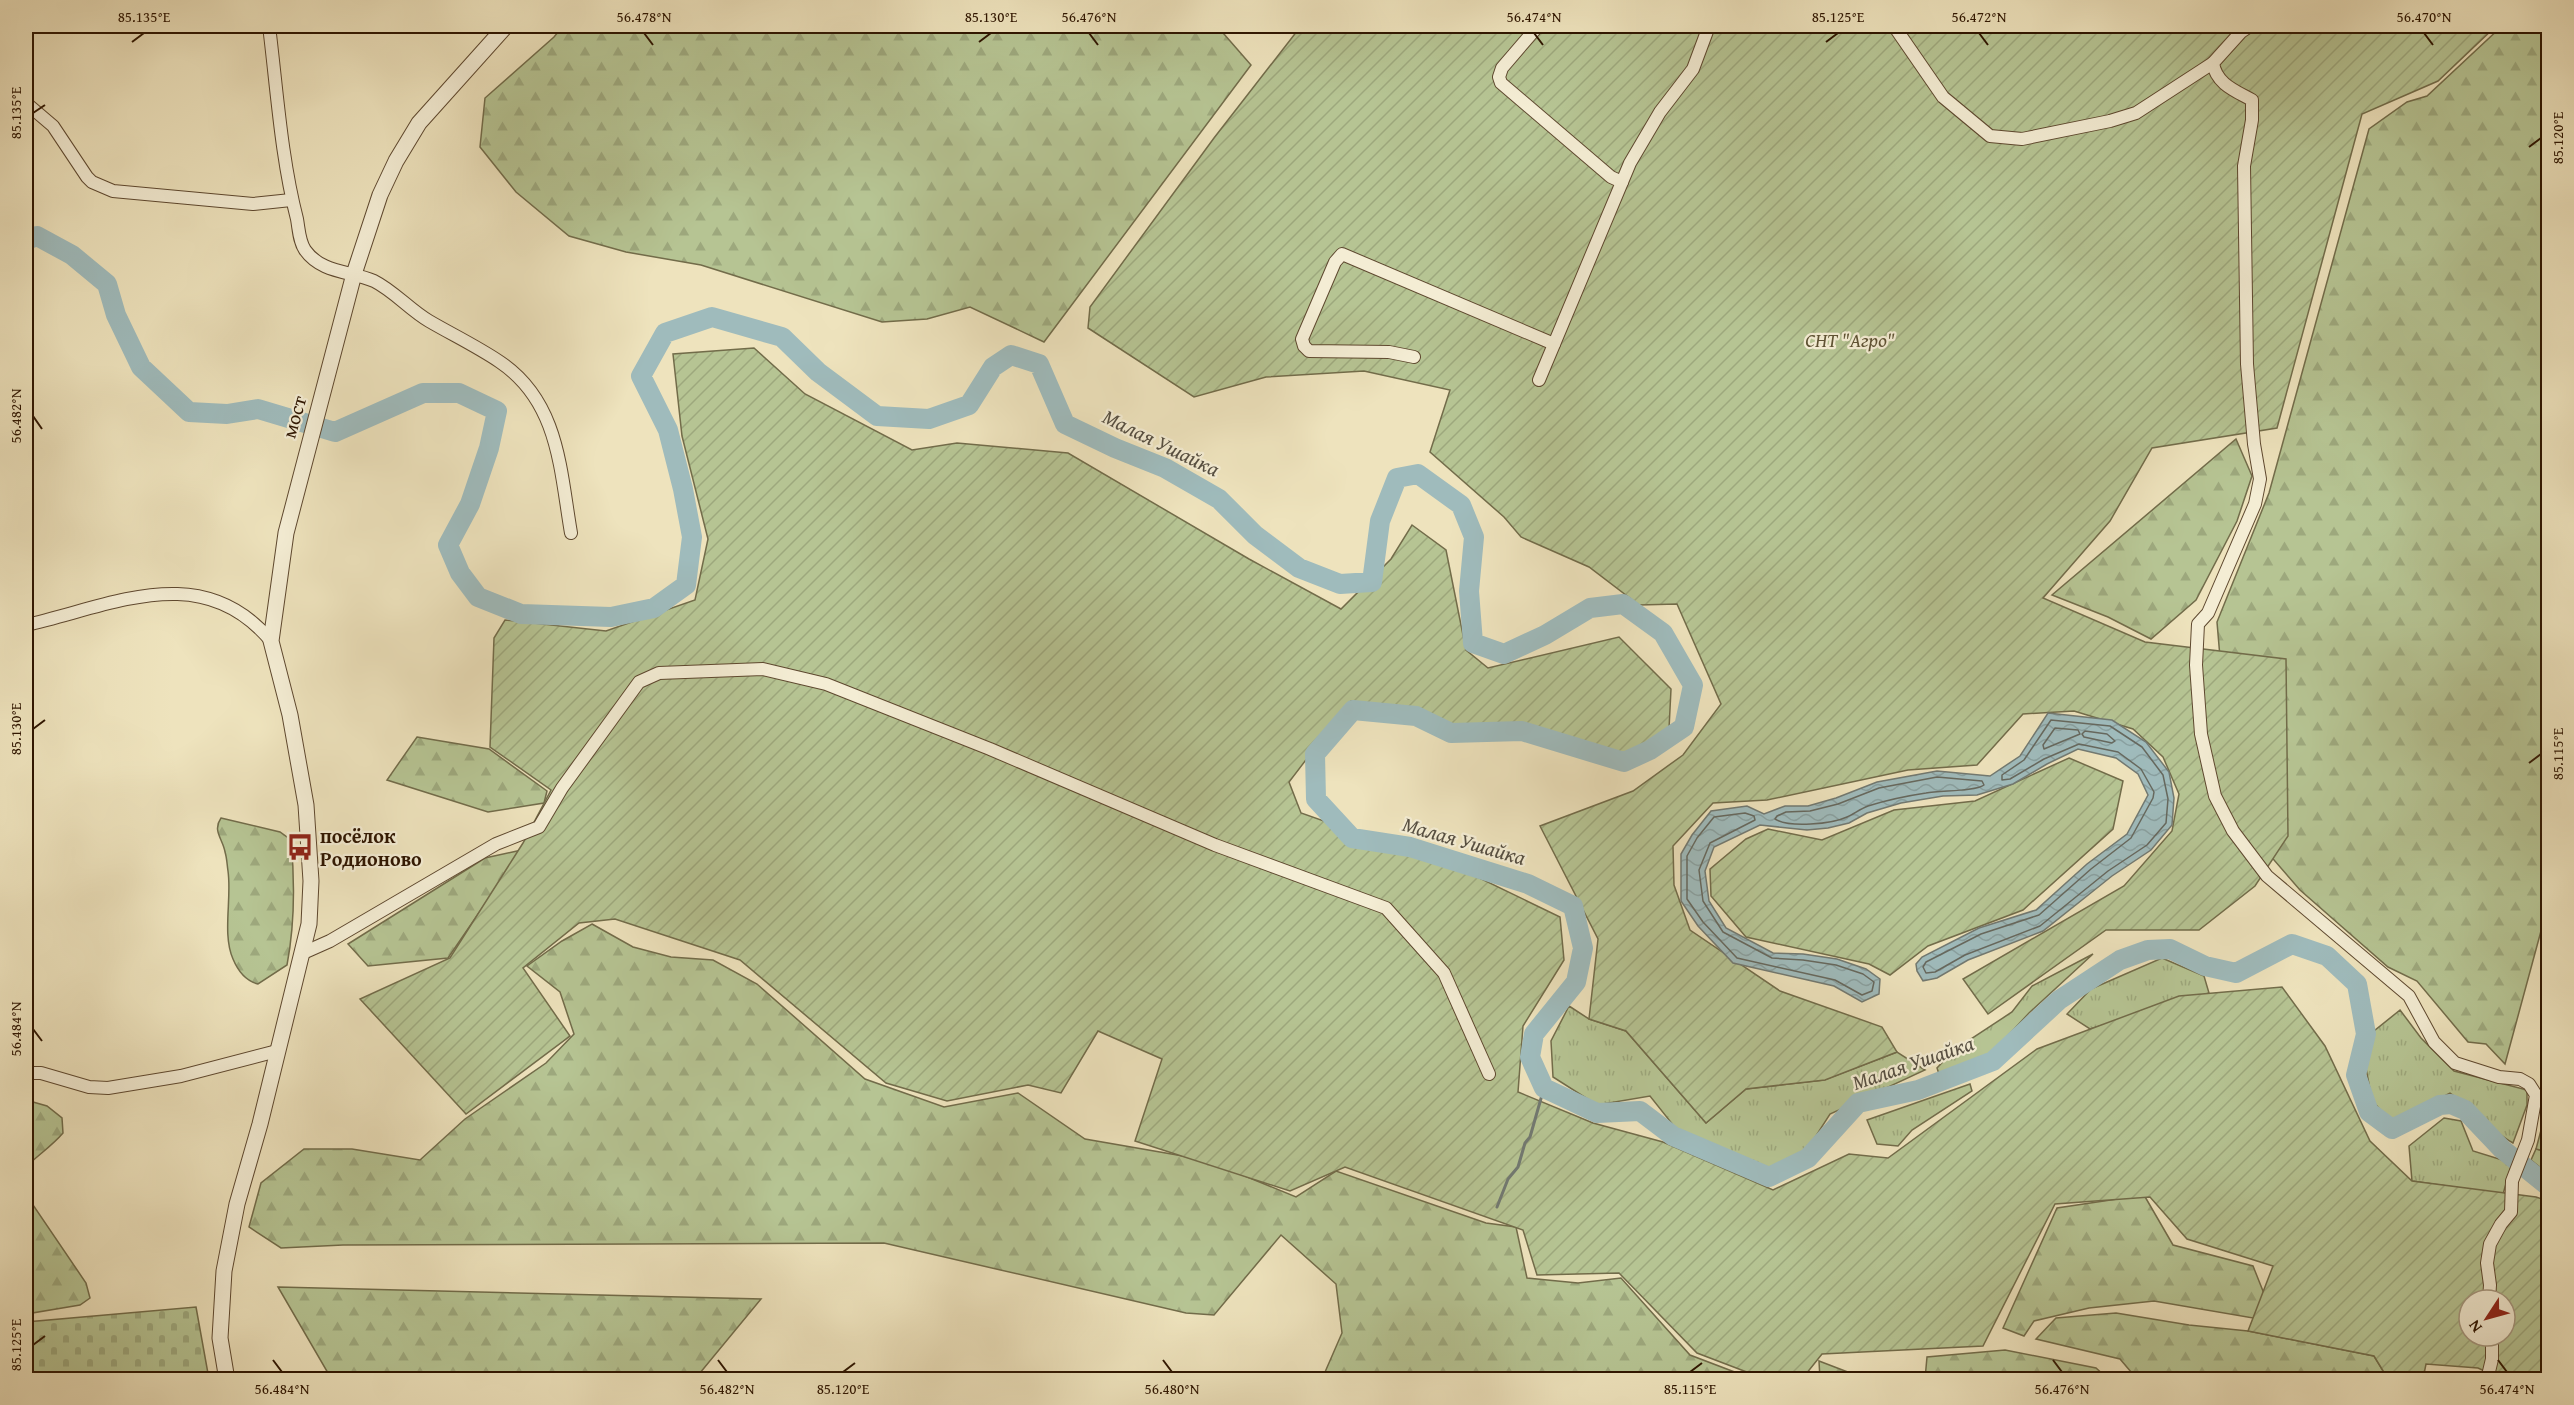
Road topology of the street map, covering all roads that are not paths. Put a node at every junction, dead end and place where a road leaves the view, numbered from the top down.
1 (268, 26) edge
2 (506, 26) edge
3 (1538, 26) edge
4 (1709, 26) edge
5 (1894, 26) edge
6 (2250, 26) edge
7 (2213, 63) junction
8 (26, 103) edge
9 (1622, 182) junction
10 (291, 200) junction
11 (354, 274) junction
12 (1554, 344) junction
13 (1414, 357) dead end
14 (1539, 380) dead end
15 (571, 533) dead end
16 (26, 626) edge
17 (271, 641) junction
18 (303, 953) junction
19 (277, 1051) junction
20 (26, 1073) edge
21 (1489, 1074) dead end
22 (2489, 1288) edge
23 (2492, 1348) edge
24 (227, 1380) edge
25 (2487, 1380) edge

1 - 10 street
2 - 11 street, мост
3 - 9 street
4 - 9 street
5 - 7 street
6 - 7 street
7 - 22 street
8 - 10 street
9 - 12 street
10 - 11 street
11 - 15 street
11 - 17 street, мост
12 - 13 street
12 - 14 street
16 - 17 street
17 - 18 street
18 - 19 street
18 - 21 street
19 - 20 street
19 - 24 street
23 - 25 street

